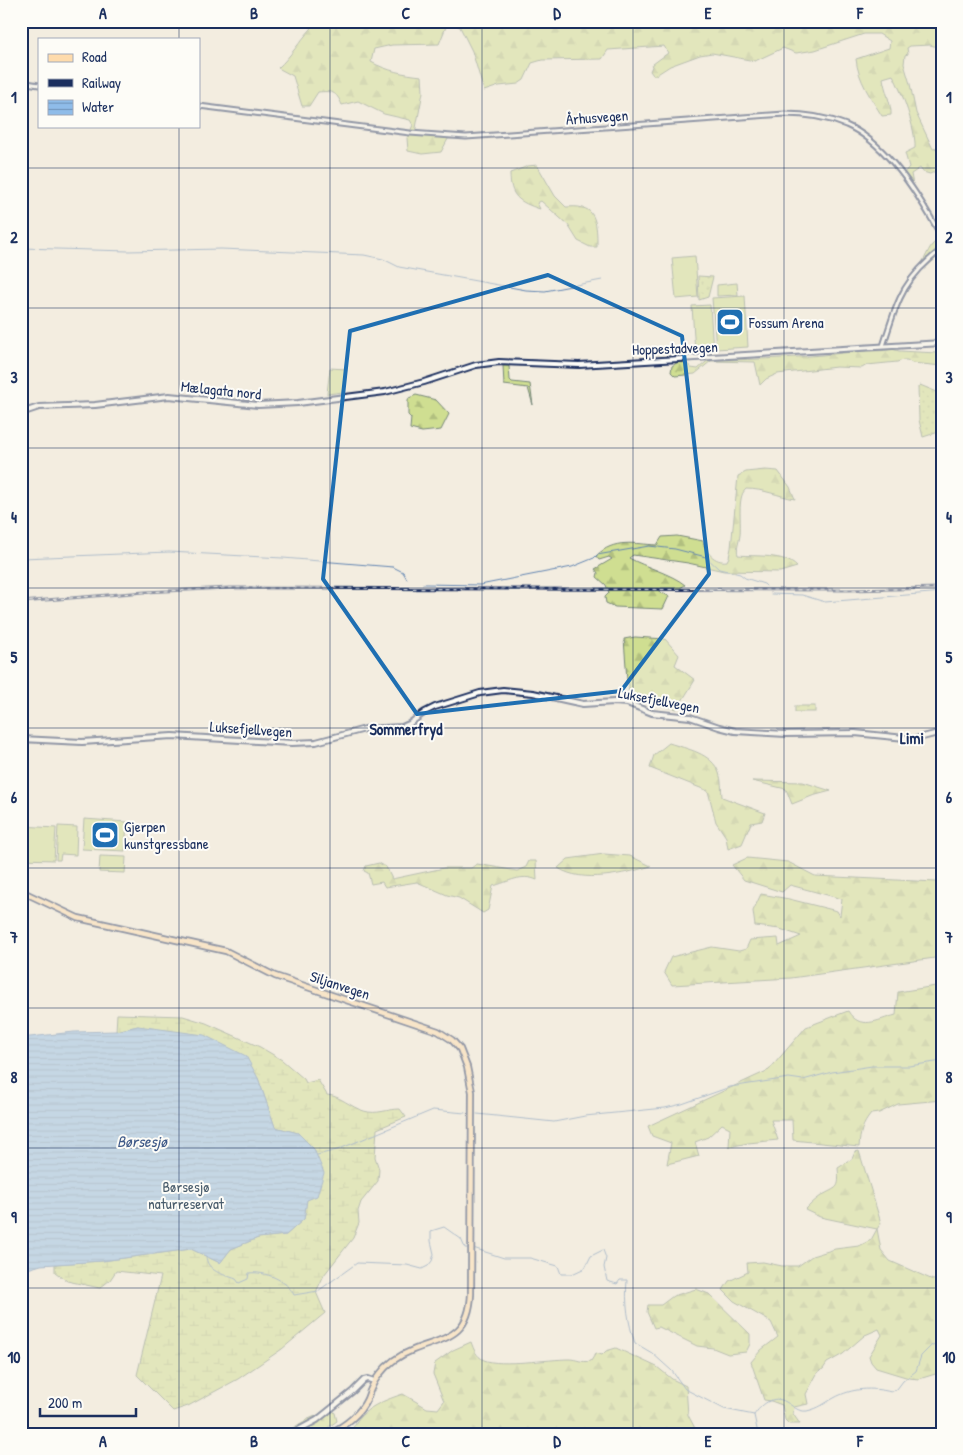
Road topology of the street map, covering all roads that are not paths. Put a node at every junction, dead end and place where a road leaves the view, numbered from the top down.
1 (21, 82) edge
2 (38, 85) edge
3 (200, 106) edge
4 (942, 238) edge
5 (942, 249) edge
6 (942, 343) edge
7 (883, 346) junction
8 (412, 386) joint
9 (21, 413) edge
10 (942, 732) edge
11 (21, 739) edge
12 (21, 891) edge
13 (374, 1381) junction
14 (291, 1434) edge
15 (328, 1434) edge

1 - 2 street
3 - 4 street, Århusvegen
5 - 7 street
6 - 7 main road, Hoppestadvegen
7 - 8 main road, Hoppestadvegen
8 - 9 main road, Mælagata nord
10 - 11 main road, Luksefjellvegen
12 - 13 main road, Siljanvegen
13 - 14 main road
13 - 15 main road

